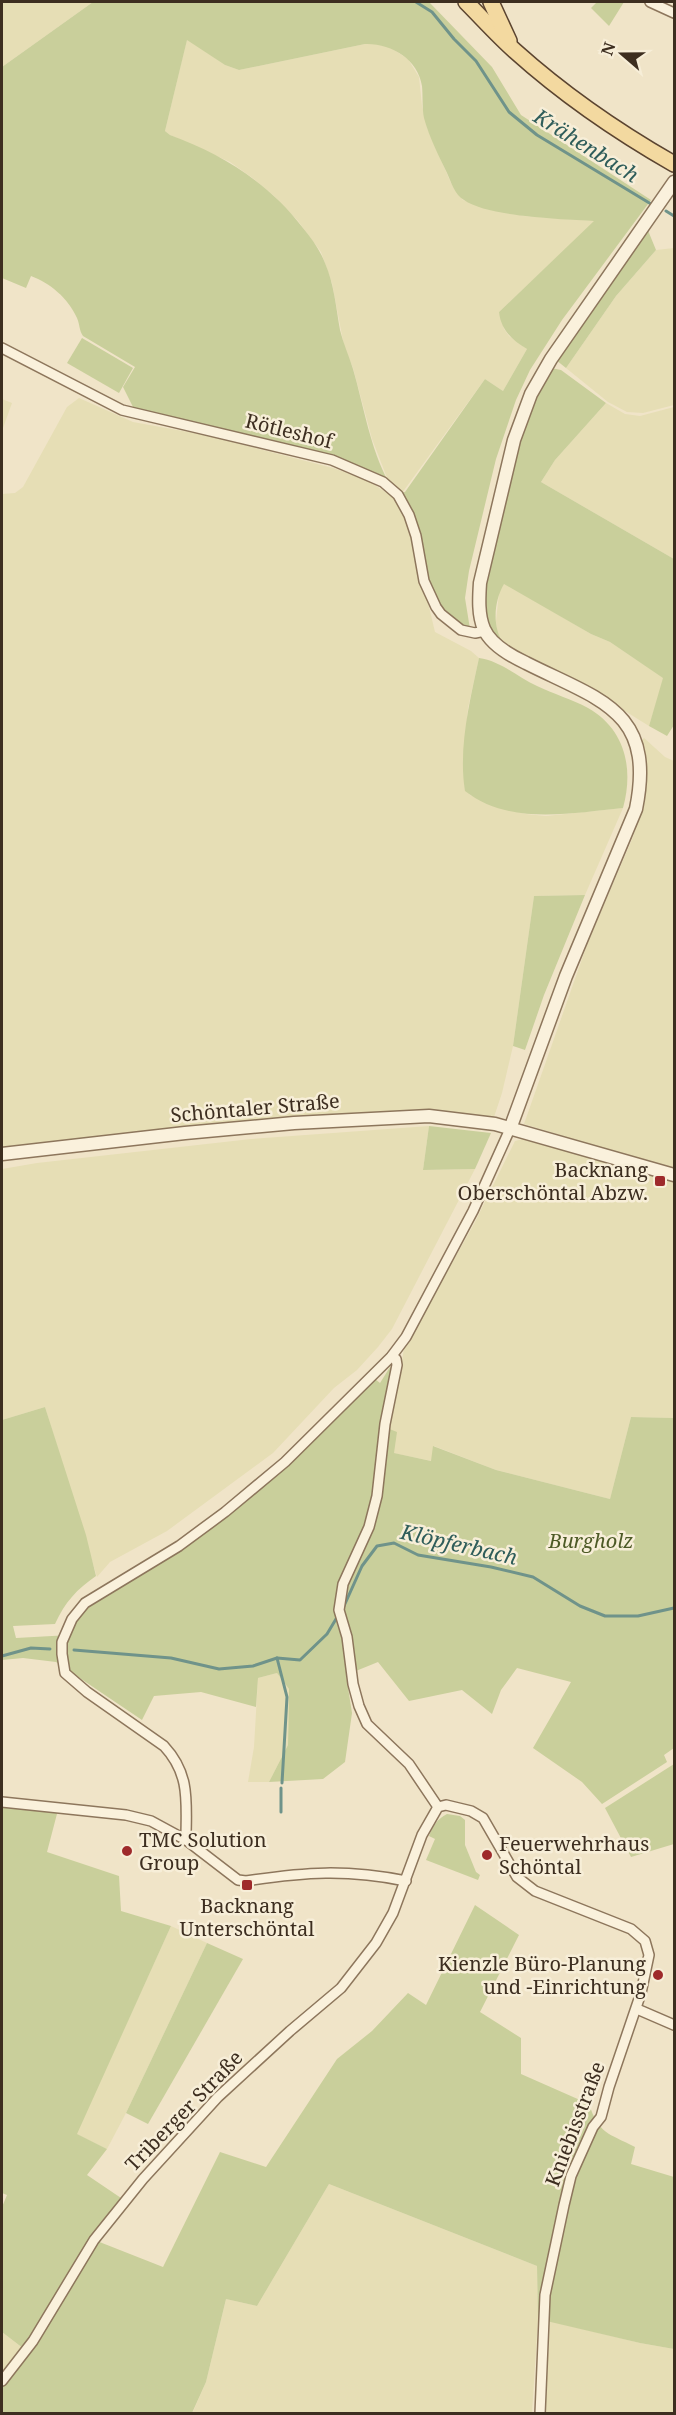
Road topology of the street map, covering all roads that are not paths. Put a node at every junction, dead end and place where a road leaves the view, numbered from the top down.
1 (466, 2) edge
2 (491, 2) edge
3 (650, 2) edge
4 (675, 13) edge
5 (513, 49) junction
6 (675, 164) edge
7 (675, 182) edge
8 (2, 348) edge
9 (485, 631) junction
10 (510, 1129) junction
11 (2, 1154) edge
12 (675, 1175) edge
13 (392, 1356) junction
14 (2, 1802) edge
15 (438, 1807) junction
16 (186, 1840) junction
17 (406, 1881) junction
18 (637, 2009) junction
19 (675, 2025) edge
20 (2, 2381) edge
21 (540, 2414) edge

1 - 5 main road
2 - 5 main road
3 - 4 street
5 - 6 main road
7 - 9 street
8 - 9 street, Rötleshof
9 - 10 street
10 - 11 street, Schöntaler Straße
10 - 12 street, Schöntaler Straße
10 - 13 street
13 - 15 street
13 - 16 street
14 - 16 street
15 - 17 street, Triberger Straße
15 - 18 street, Kniebisstraße
16 - 17 street
17 - 20 street, Triberger Straße
18 - 19 street
18 - 21 street, Kniebisstraße

